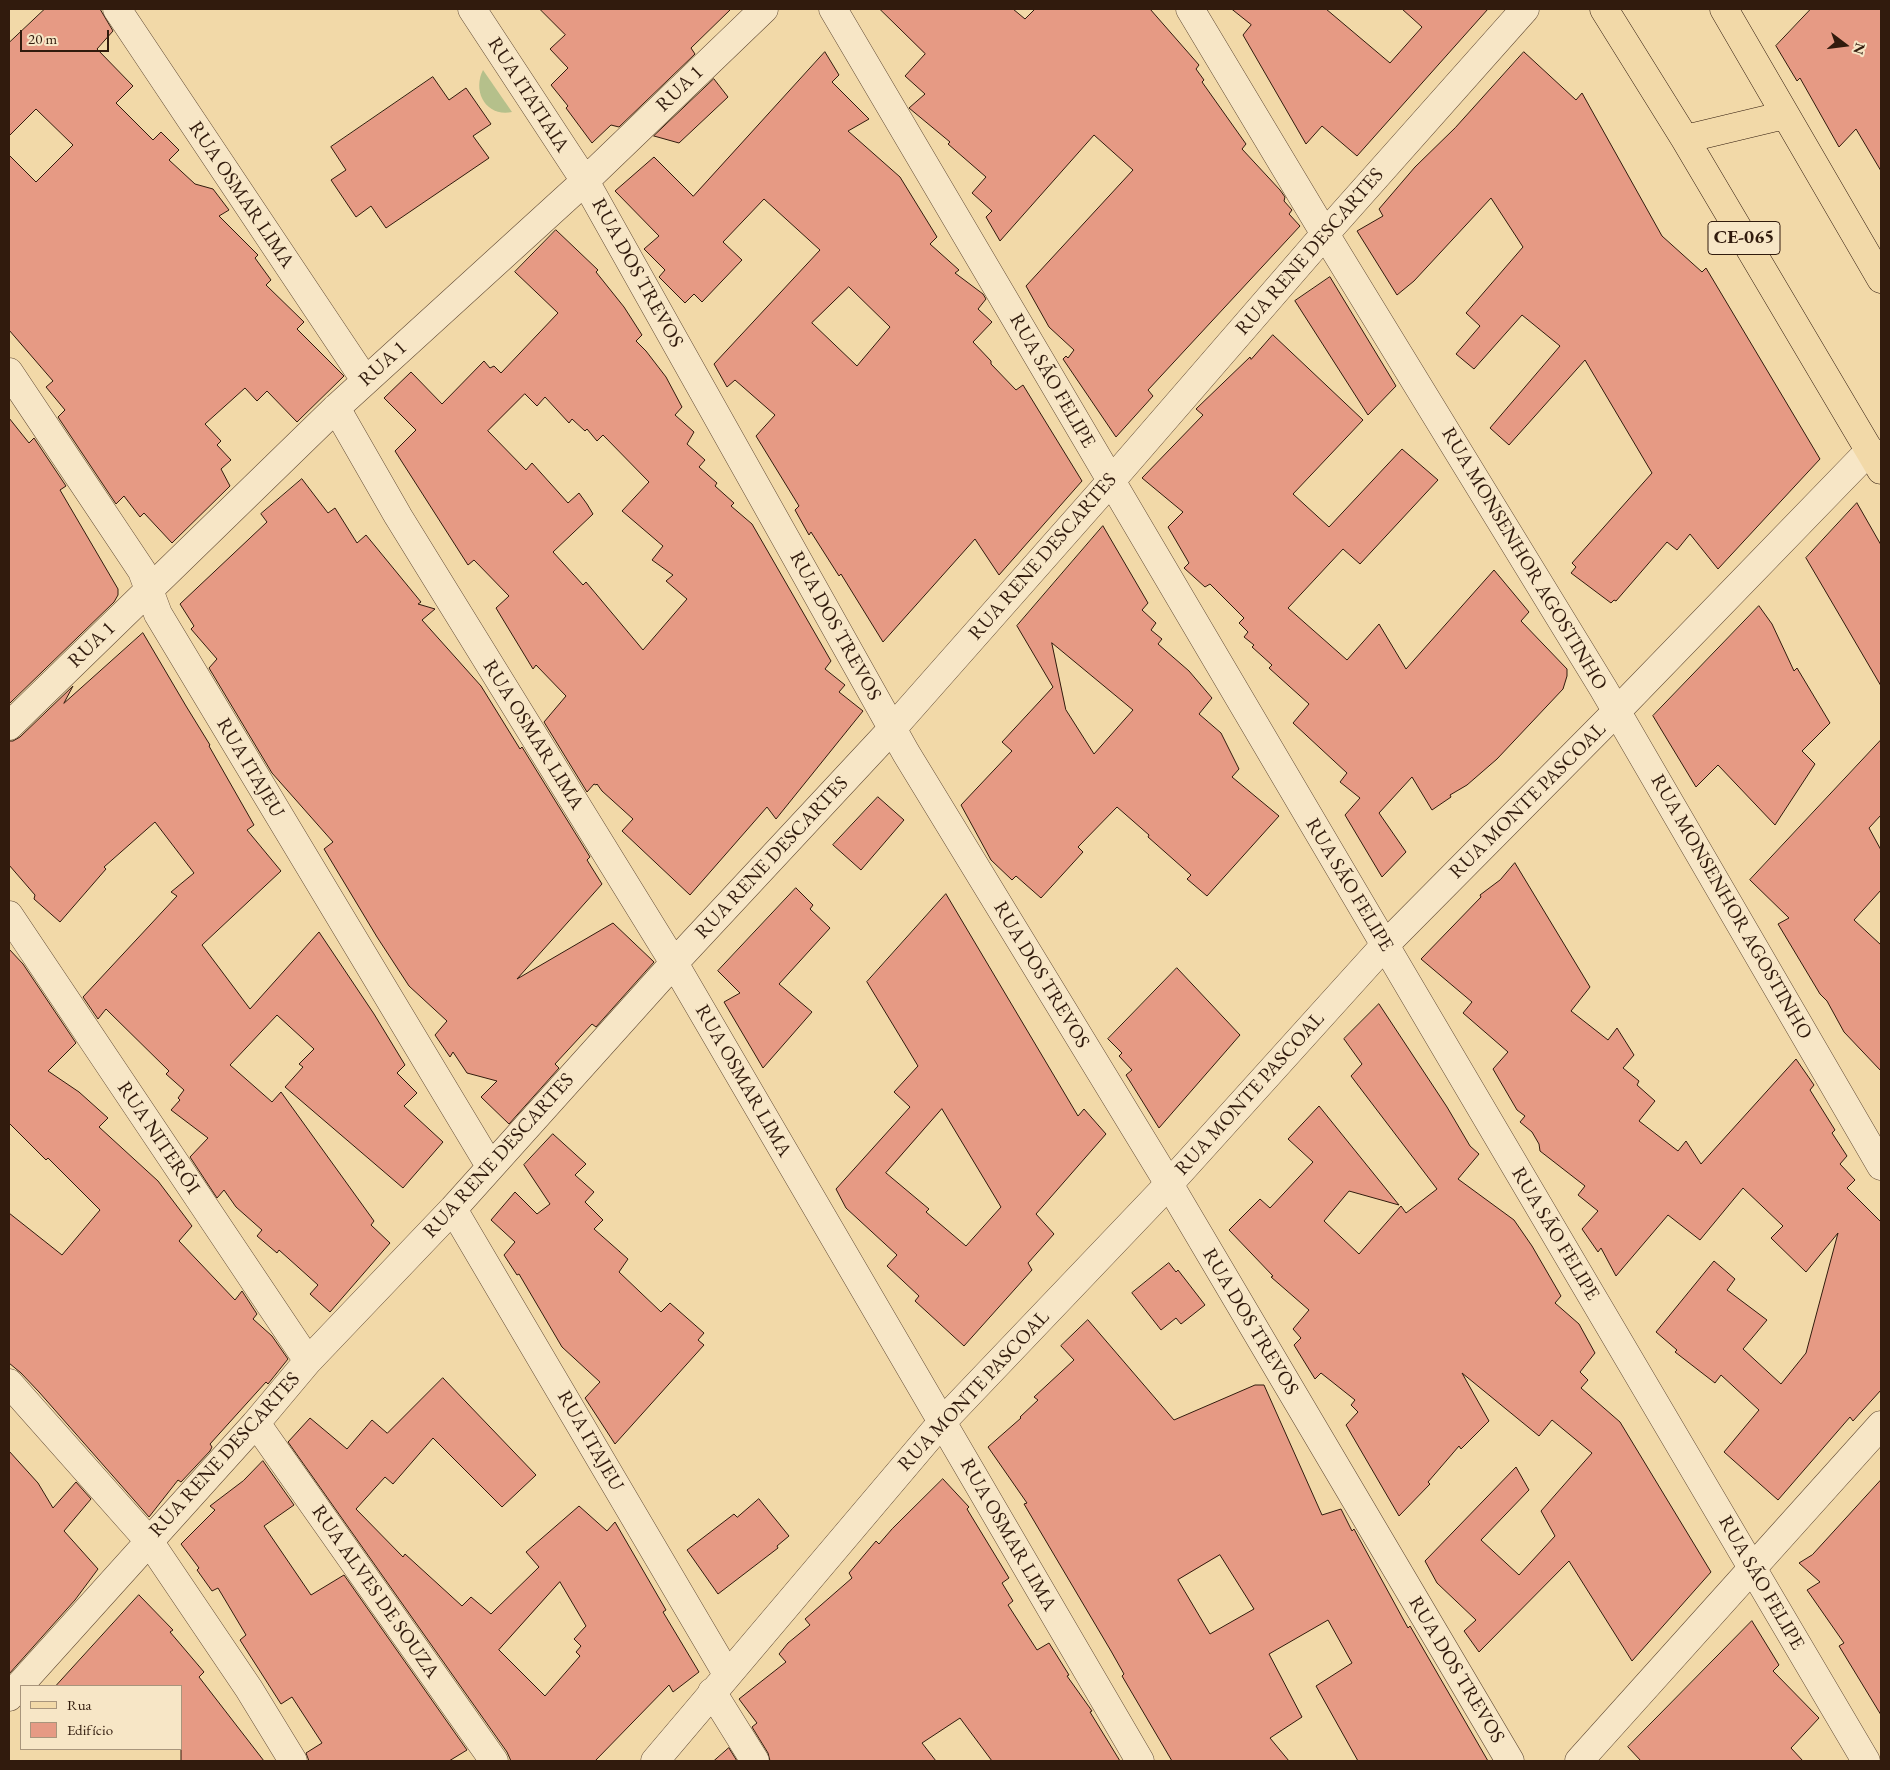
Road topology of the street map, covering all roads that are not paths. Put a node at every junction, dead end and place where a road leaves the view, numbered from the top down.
1 (117, 9) edge
2 (472, 9) edge
3 (764, 9) edge
4 (833, 9) edge
5 (1190, 9) edge
6 (1525, 9) edge
7 (1604, 9) edge
8 (1724, 9) edge
9 (1785, 115) junction
10 (1685, 139) junction
11 (585, 181) junction
12 (1325, 234) junction
13 (1881, 279) edge
14 (9, 372) edge
15 (365, 380) junction
16 (336, 408) junction
17 (1876, 460) edge
18 (1110, 481) junction
19 (150, 589) junction
20 (1617, 711) junction
21 (9, 726) edge
22 (892, 729) junction
23 (9, 915) edge
24 (1385, 946) junction
25 (674, 963) junction
26 (490, 1166) junction
27 (1881, 1166) edge
28 (1169, 1184) junction
29 (453, 1209) junction
30 (308, 1361) junction
31 (9, 1383) edge
32 (942, 1422) junction
33 (256, 1423) junction
34 (1881, 1425) edge
35 (149, 1541) junction
36 (1753, 1568) junction
37 (720, 1683) junction
38 (9, 1697) edge
39 (293, 1761) edge
40 (494, 1761) edge
41 (654, 1761) edge
42 (755, 1761) edge
43 (1140, 1761) edge
44 (1510, 1761) edge
45 (1579, 1761) edge
46 (1866, 1761) edge

1 - 15 street, RUA OSMAR LIMA
2 - 11 street, RUA ITATIAIA
3 - 11 street, RUA 1
4 - 18 street, RUA SÃO FELIPE
5 - 12 street, RUA MONSENHOR AGOSTINHO
6 - 12 street, RUA RENE DESCARTES
7 - 10 main road, CE-065
8 - 9 main road
9 - 10 main road
9 - 13 main road
10 - 17 main road, CE-065
11 - 15 street, RUA 1
11 - 22 street, RUA DOS TREVOS
12 - 18 street, RUA RENE DESCARTES
12 - 20 street, RUA MONSENHOR AGOSTINHO
14 - 19 street, RUA ITAJEU
15 - 16 street, RUA 1
16 - 19 street, RUA 1
16 - 25 street, RUA OSMAR LIMA
17 - 20 street, RUA MONTE PASCOAL
18 - 22 street, RUA RENE DESCARTES
18 - 24 street, RUA SÃO FELIPE
19 - 21 street, RUA 1
19 - 26 street, RUA ITAJEU
20 - 24 street, RUA MONTE PASCOAL
20 - 27 street, RUA MONSENHOR AGOSTINHO
22 - 25 street, RUA RENE DESCARTES
22 - 28 street, RUA DOS TREVOS
23 - 30 street, RUA NITERÓI
24 - 28 street, RUA MONTE PASCOAL
24 - 36 street, RUA SÃO FELIPE
25 - 26 street, RUA RENE DESCARTES
25 - 32 street, RUA OSMAR LIMA
26 - 29 street, RUA RENE DESCARTES
28 - 32 street, RUA MONTE PASCOAL
28 - 44 street, RUA DOS TREVOS
29 - 30 street, RUA RENE DESCARTES
29 - 37 street, RUA ITAJEU
30 - 33 street, RUA RENE DESCARTES
31 - 35 street
32 - 37 street, RUA MONTE PASCOAL
32 - 43 street, RUA OSMAR LIMA
33 - 35 street, RUA RENE DESCARTES
33 - 40 street, RUA ALVES DE SOUZA
34 - 36 street
35 - 38 street, RUA RENE DESCARTES
35 - 39 street
36 - 45 street
36 - 46 street, RUA SÃO FELIPE
37 - 41 street, RUA MONTE PASCOAL
37 - 42 street, RUA ITAJEU

